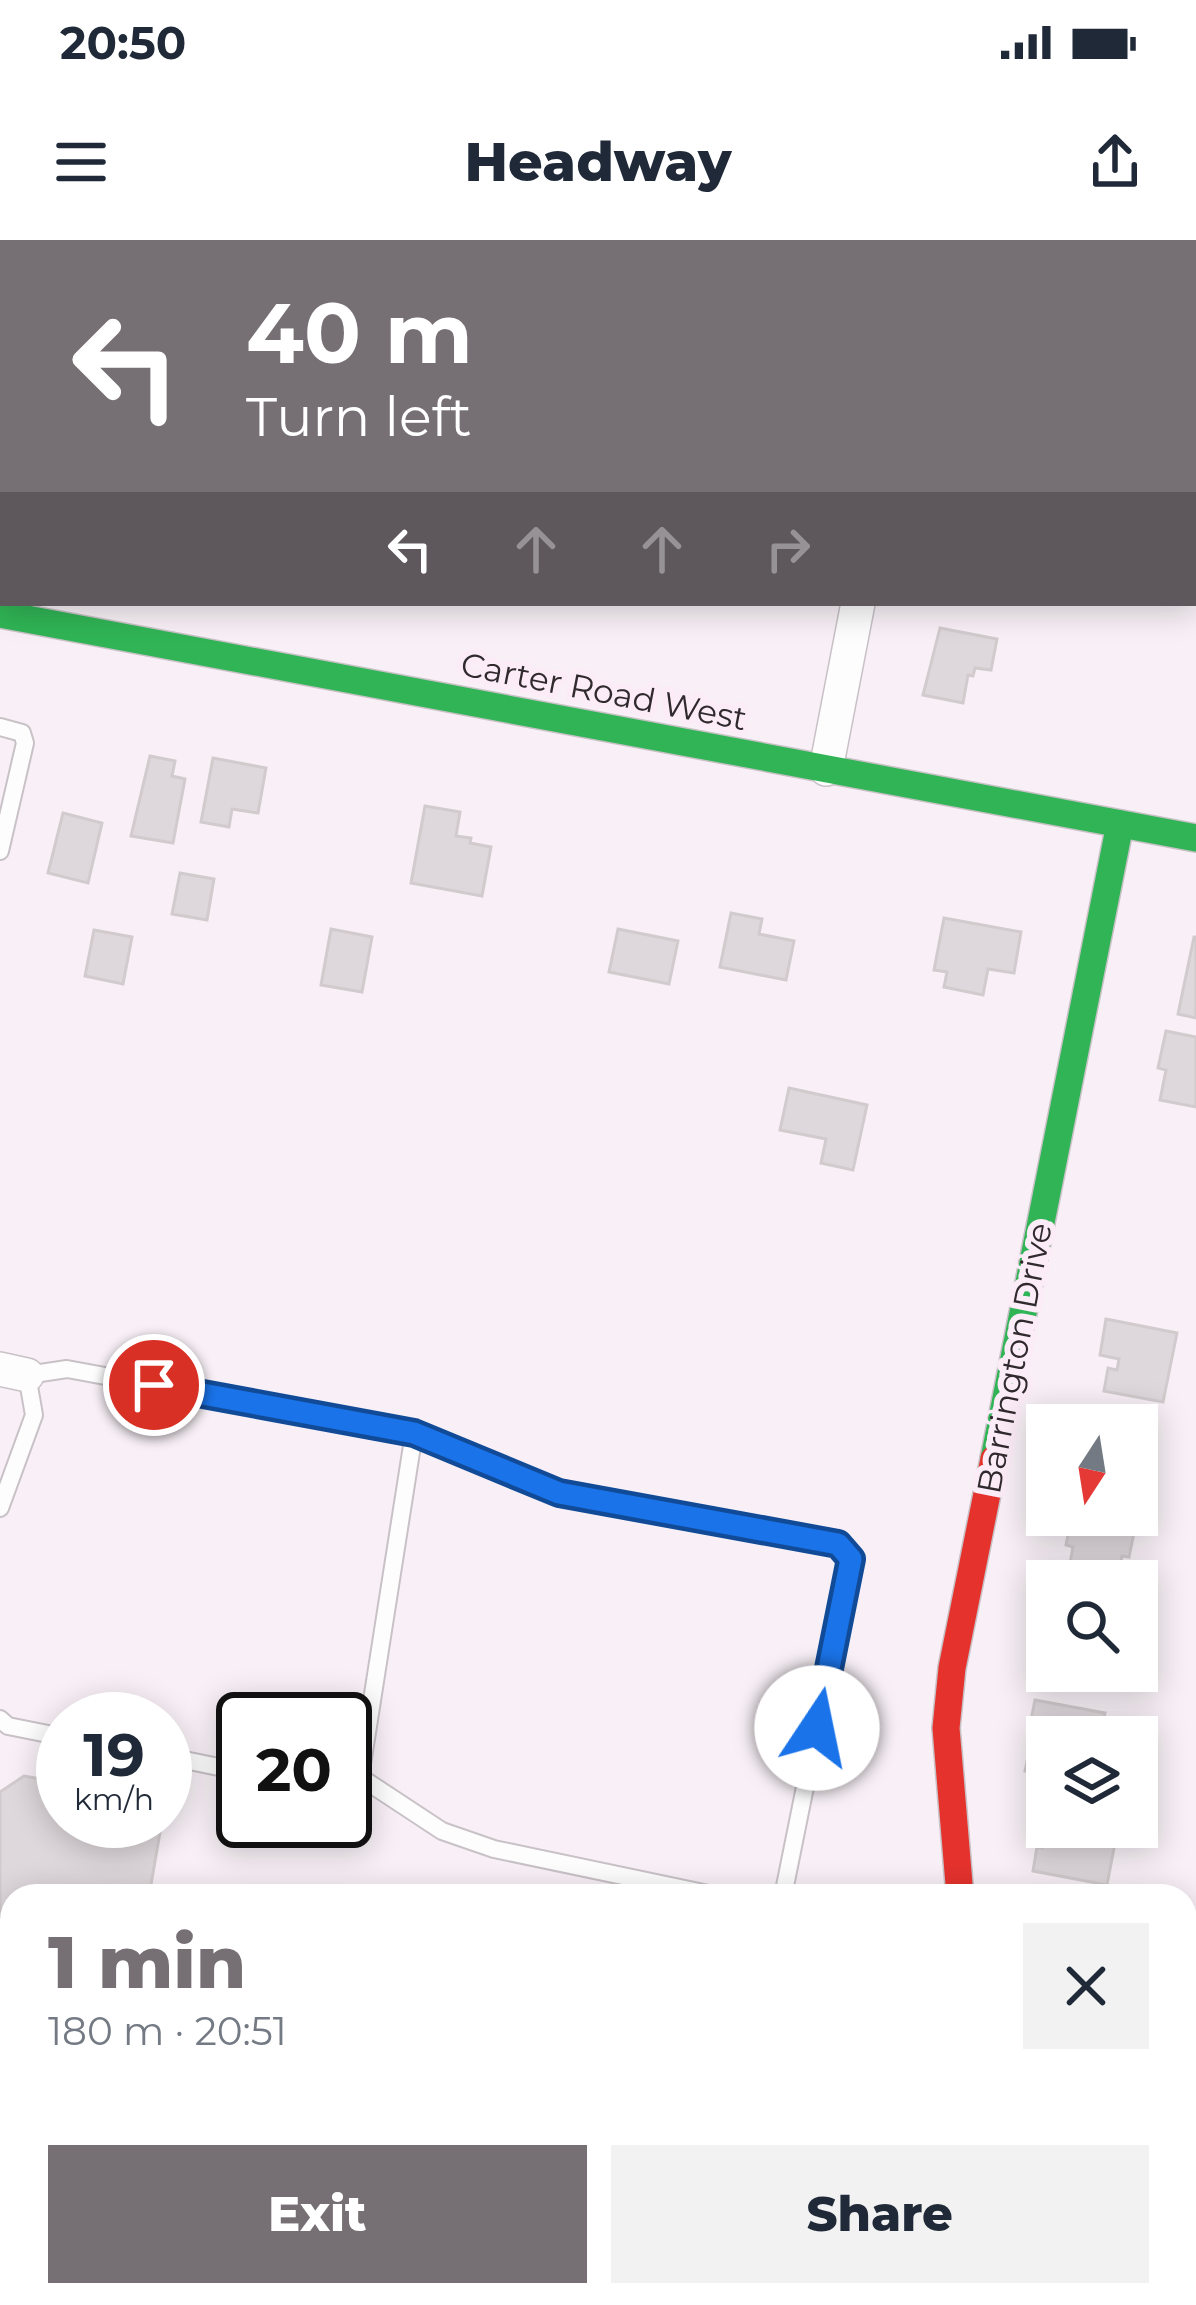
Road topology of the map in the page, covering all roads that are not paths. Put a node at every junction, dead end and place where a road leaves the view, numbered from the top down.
1 (857, 606) edge
2 (0, 614) edge
3 (0, 728) edge
4 (826, 769) junction
5 (1120, 824) junction
6 (1196, 838) edge
7 (0, 851) edge
8 (13, 1372) edge
9 (414, 1433) junction
10 (0, 1508) edge
11 (368, 1692) edge
12 (3, 1725) edge
13 (36, 1731) edge
14 (372, 1791) edge
15 (661, 1884) edge
16 (786, 1884) edge
17 (959, 1884) edge

1 - 4 street
2 - 4 street, Carter Road West
3 - 7 lane
4 - 5 street, Carter Road West
5 - 6 street, Carter Road West
5 - 17 street, Barrington Drive
8 - 9 lane
8 - 10 lane
9 - 11 lane
9 - 16 lane
12 - 13 lane
14 - 15 lane

